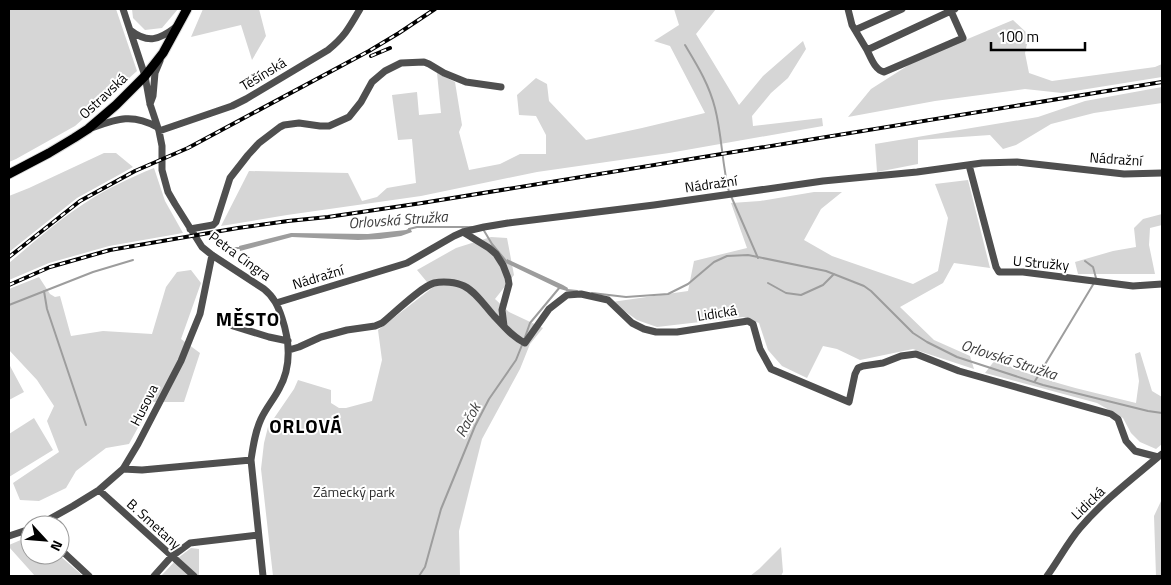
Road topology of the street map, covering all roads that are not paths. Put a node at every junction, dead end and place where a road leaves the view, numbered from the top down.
1 (123, 9) edge
2 (187, 9) edge
3 (360, 9) edge
4 (848, 9) edge
5 (902, 9) edge
6 (952, 9) edge
7 (178, 25) junction
8 (854, 27) junction
9 (130, 30) junction
10 (867, 50) junction
11 (163, 53) junction
12 (144, 76) junction
13 (501, 87) dead end
14 (150, 104) junction
15 (88, 129) junction
16 (158, 129) junction
17 (969, 165) junction
18 (1162, 173) edge
19 (9, 174) edge
20 (190, 229) junction
21 (463, 232) junction
22 (212, 255) junction
23 (1162, 284) edge
24 (276, 303) junction
25 (234, 325) dead end
26 (504, 326) junction
27 (288, 341) junction
28 (289, 350) junction
29 (1160, 456) edge
30 (251, 460) junction
31 (123, 468) junction
32 (99, 490) junction
33 (57, 515) edge
34 (258, 535) junction
35 (171, 557) junction
36 (70, 558) edge
37 (89, 576) edge
38 (154, 576) edge
39 (194, 576) edge
40 (263, 576) edge
41 (1047, 576) edge

1 - 9 street, Petra Cingra
2 - 7 main road, Ostravská
3 - 16 street, Těšínská
4 - 8 street
5 - 8 street
6 - 10 street
6 - 10 street
7 - 9 street
7 - 11 main road, Ostravská
8 - 10 street
9 - 12 street, Petra Cingra
11 - 12 main road, Ostravská
11 - 14 street, Petra Cingra
12 - 14 street, Petra Cingra
12 - 15 main road, Ostravská
13 - 20 street
14 - 16 street, Petra Cingra
15 - 16 street
15 - 19 main road, Ostravská
16 - 20 street, Petra Cingra
17 - 18 street, Nádražní
17 - 21 street, Nádražní
17 - 23 street, U Stružky
20 - 22 street, Petra Cingra
21 - 24 street, Nádražní
21 - 26 street
22 - 24 street, Petra Cingra
22 - 31 street, Husova
24 - 27 street, Petra Cingra
25 - 27 street
26 - 28 street, Lidická
26 - 29 street, Lidická
27 - 28 street, Petra Cingra
28 - 30 street, Petra Cingra
29 - 41 street, Lidická
30 - 31 street
30 - 34 street, Petra Cingra
31 - 32 street, Husova
32 - 33 street, Husova
32 - 35 street, B. Smetany
34 - 35 street
34 - 40 street, Petra Cingra
35 - 38 street
35 - 39 street, B. Smetany
36 - 37 street

